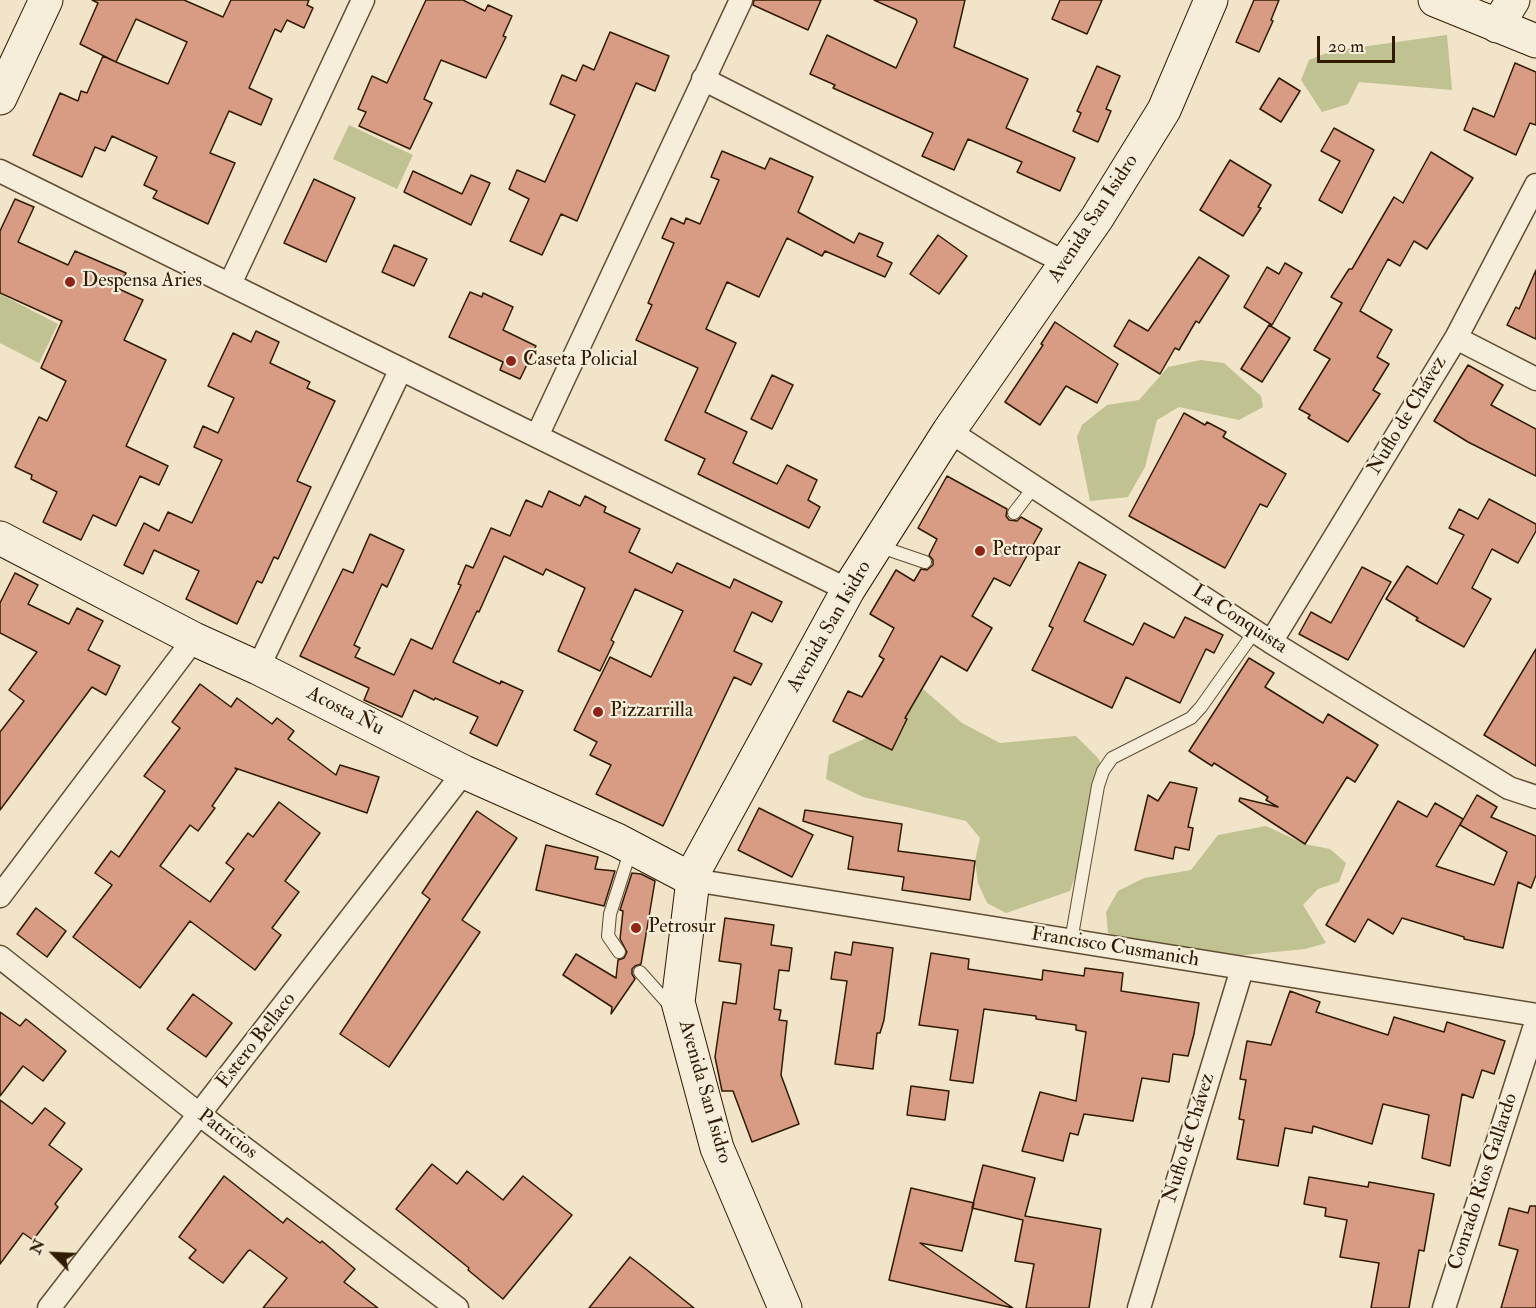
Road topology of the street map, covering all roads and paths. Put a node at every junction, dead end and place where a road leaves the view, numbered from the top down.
1 (46, 0) edge
2 (363, 0) edge
3 (741, 0) edge
4 (1211, 0) edge
5 (1435, 0) edge
6 (1505, 13) edge
7 (1536, 41) edge
8 (703, 79) junction
9 (0, 98) edge
10 (0, 171) edge
11 (1536, 185) edge
12 (1066, 263) junction
13 (230, 284) junction
14 (1456, 338) junction
15 (401, 369) junction
16 (1536, 379) edge
17 (949, 432) junction
18 (537, 436) junction
19 (1034, 487) junction
20 (1014, 513) dead end
21 (0, 538) edge
22 (876, 546) junction
23 (925, 562) dead end
24 (848, 591) junction
25 (1263, 636) junction
26 (194, 639) junction
27 (258, 668) junction
28 (464, 772) junction
29 (1536, 797) edge
30 (632, 848) junction
31 (693, 880) junction
32 (0, 896) edge
33 (1071, 941) junction
34 (619, 952) dead end
35 (0, 957) edge
36 (1242, 969) junction
37 (640, 972) dead end
38 (1536, 1016) edge
39 (683, 1020) junction
40 (1536, 1022) edge
41 (200, 1115) junction
42 (49, 1308) edge
43 (457, 1308) edge
44 (785, 1308) edge
45 (1139, 1308) edge
46 (1444, 1308) edge

1 - 9 main road
2 - 13 street
3 - 8 street
4 - 12 main road, Avenida San Isidro
5 - 6 main road
6 - 7 main road
8 - 12 street
8 - 18 street
10 - 13 street
11 - 14 street, Nuflo de Chávez
12 - 17 main road, Avenida San Isidro
13 - 15 street
14 - 16 street
14 - 25 street, Nuflo de Chávez
15 - 18 street
15 - 27 street
17 - 19 street, La Conquista
17 - 22 main road, Avenida San Isidro
18 - 24 street
19 - 20 lane
19 - 25 street, La Conquista
21 - 26 main road, Acosta Ñu
22 - 23 lane
22 - 24 main road, Avenida San Isidro
24 - 31 main road, Avenida San Isidro
25 - 29 street, La Conquista
25 - 33 lane
26 - 27 main road, Acosta Ñu
26 - 32 street
27 - 28 main road, Acosta Ñu
28 - 30 main road, Acosta Ñu
28 - 41 street, Estero Bellaco
30 - 31 main road, Acosta Ñu
30 - 34 lane
31 - 33 street, Francisco Cusmanich
31 - 39 main road, Avenida San Isidro
33 - 36 street, Francisco Cusmanich
35 - 41 street, Patricios
36 - 38 street, Francisco Cusmanich
36 - 45 street, Nuflo de Chávez
37 - 39 lane
39 - 44 main road, Avenida San Isidro
40 - 46 street, Conrado Rios Gallardo
41 - 42 street, Estero Bellaco
41 - 43 street, Patricios

